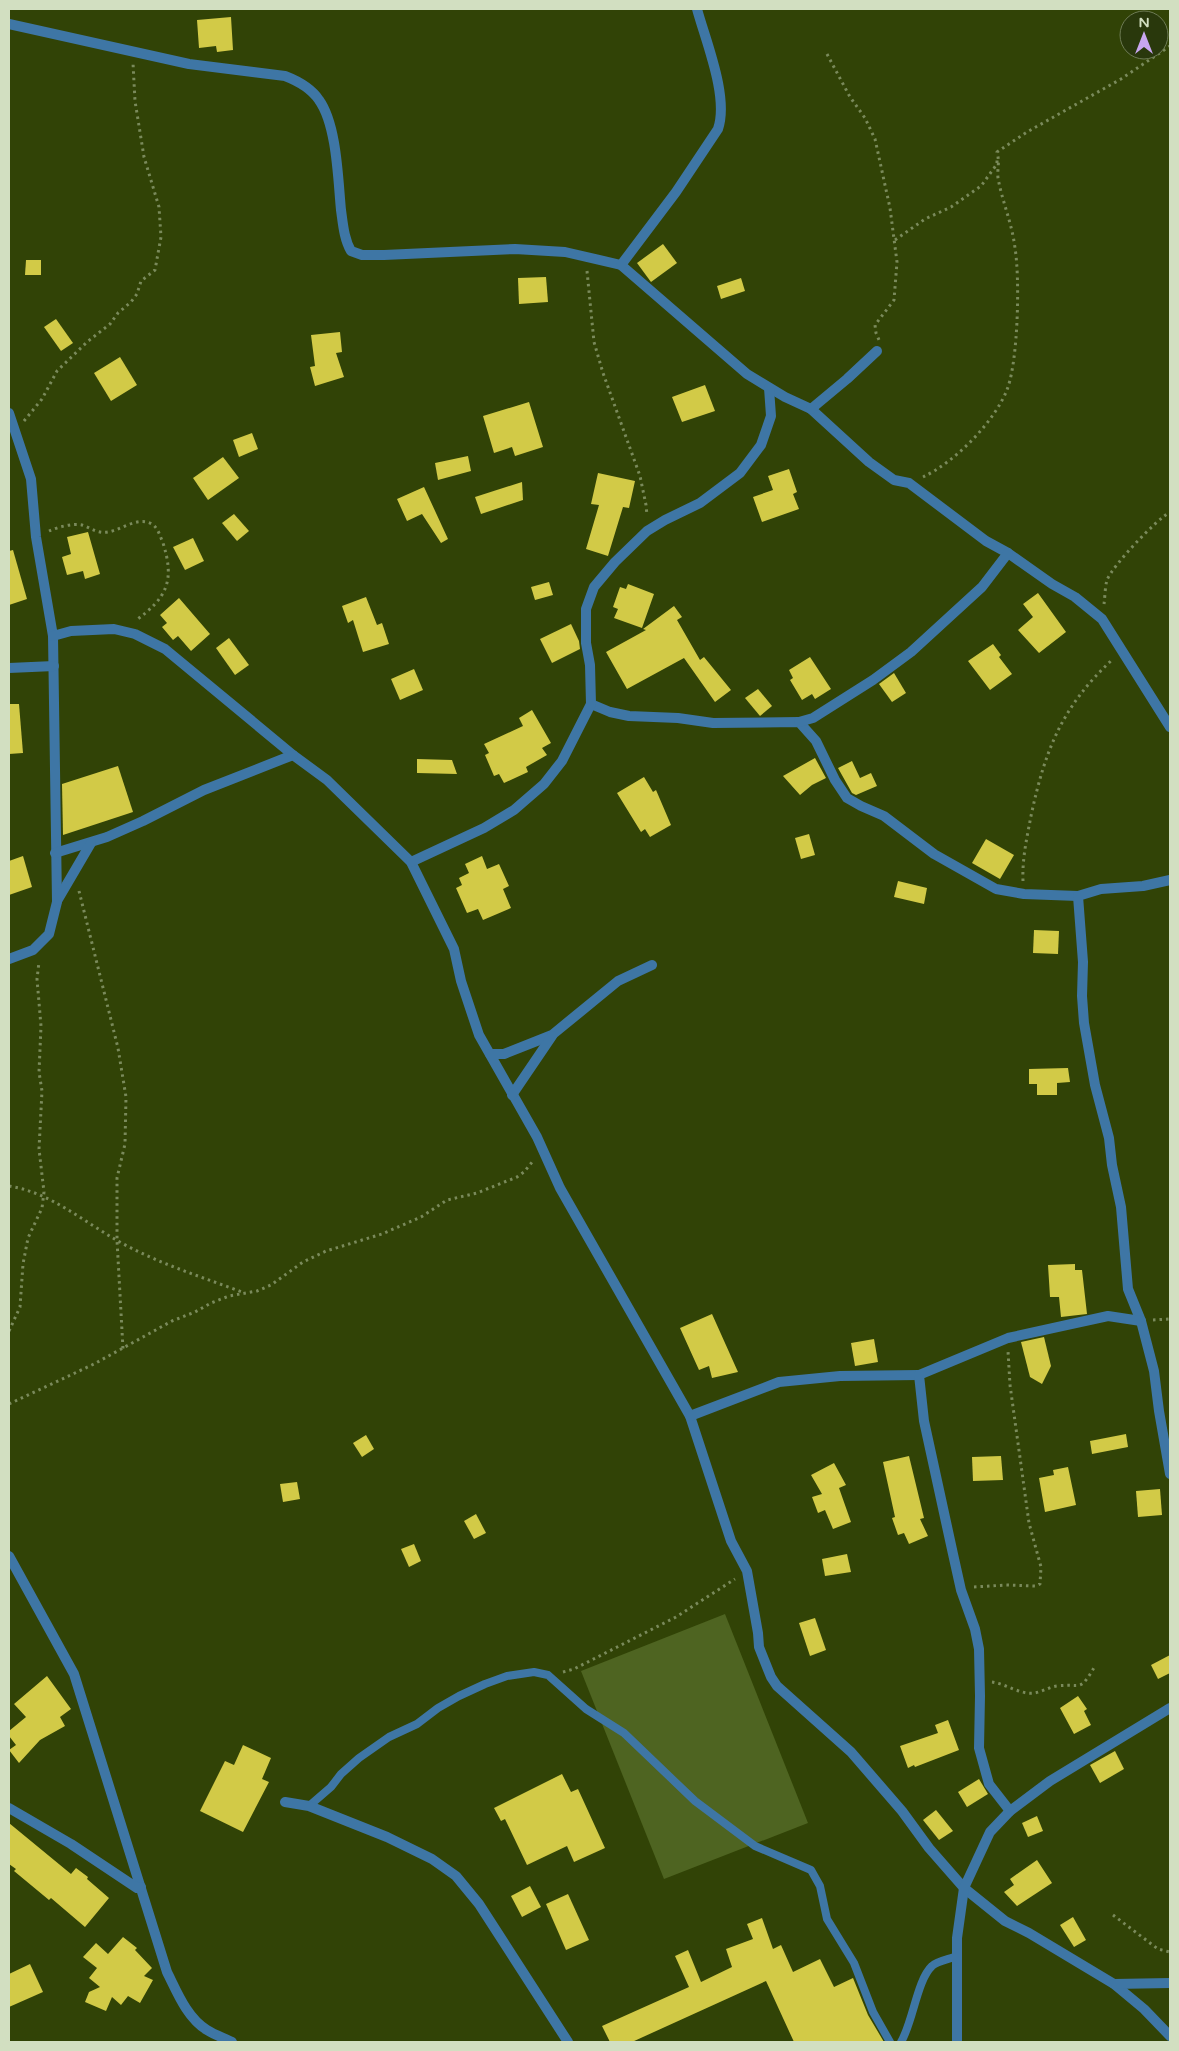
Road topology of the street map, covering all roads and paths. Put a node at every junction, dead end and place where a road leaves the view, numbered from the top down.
1 (697, 9) edge
2 (9, 24) edge
3 (1170, 46) edge
4 (133, 52) junction
5 (826, 54) dead end
6 (998, 152) junction
7 (895, 240) junction
8 (586, 258) junction
9 (621, 265) junction
10 (877, 352) joint
11 (769, 388) junction
12 (785, 397) junction
13 (811, 409) junction
14 (9, 413) edge
15 (771, 416) junction
16 (14, 430) junction
17 (909, 483) junction
18 (1170, 512) edge
19 (647, 531) junction
20 (36, 537) junction
21 (1008, 553) junction
22 (1102, 619) junction
23 (122, 630) junction
24 (52, 636) junction
25 (1123, 650) junction
26 (54, 666) junction
27 (9, 668) edge
28 (591, 704) junction
29 (799, 722) junction
30 (1170, 727) edge
31 (293, 755) junction
32 (91, 843) junction
33 (55, 853) junction
34 (411, 862) junction
35 (74, 873) junction
36 (1170, 880) edge
37 (1024, 894) junction
38 (1078, 896) junction
39 (56, 902) junction
40 (40, 955) dead end
41 (9, 960) edge
42 (652, 965) dead end
43 (552, 1035) junction
44 (490, 1054) junction
45 (512, 1095) junction
46 (537, 1137) junction
47 (9, 1186) edge
48 (43, 1198) junction
49 (117, 1240) junction
50 (243, 1292) junction
51 (1141, 1321) junction
52 (9, 1331) edge
53 (1008, 1338) junction
54 (123, 1349) junction
55 (919, 1375) junction
56 (9, 1404) edge
57 (690, 1416) junction
58 (1170, 1474) edge
59 (9, 1556) edge
60 (747, 1571) junction
61 (961, 1590) junction
62 (1095, 1666) dead end
63 (548, 1675) junction
64 (980, 1696) junction
65 (1170, 1708) edge
66 (285, 1802) dead end
67 (309, 1806) junction
68 (9, 1808) edge
69 (1010, 1811) junction
70 (140, 1887) junction
71 (964, 1888) junction
72 (1113, 1915) dead end
73 (1170, 1952) edge
74 (957, 1956) junction
75 (1170, 1983) edge
76 (1114, 1984) junction
77 (1170, 2036) edge
78 (232, 2042) edge
79 (568, 2042) edge
80 (890, 2042) edge
81 (901, 2042) edge
82 (957, 2042) edge

1 - 9 street
2 - 4 street
3 - 6 path
4 - 8 street
4 - 16 path
5 - 7 path
6 - 7 path
6 - 17 path
7 - 10 path
8 - 9 street
8 - 19 path
9 - 11 street
10 - 13 street
11 - 12 street
11 - 15 street
12 - 13 street
12 - 15 street
13 - 17 street
14 - 16 street
15 - 19 street
16 - 20 street
17 - 21 street
18 - 22 path
19 - 28 street
20 - 23 path
20 - 24 street
21 - 22 street
21 - 29 street
22 - 25 street
23 - 24 street
23 - 31 street
24 - 26 street
25 - 30 street
25 - 37 path
26 - 27 street
26 - 33 street
28 - 29 street
28 - 34 street
29 - 37 street
31 - 32 street
31 - 34 street
32 - 33 street
32 - 35 street
33 - 39 street
34 - 44 street
35 - 39 street
35 - 49 path
36 - 38 street
37 - 38 street
38 - 51 street
39 - 41 street
40 - 48 path
42 - 43 street
43 - 44 street
43 - 45 street
44 - 45 street
45 - 46 street
46 - 50 path
46 - 57 street
47 - 48 path
48 - 49 path
48 - 52 path
49 - 50 path
49 - 54 path
50 - 54 path
51 - 53 street
51 - 58 street
53 - 55 street
53 - 61 path
54 - 56 path
55 - 57 street
55 - 61 street
57 - 60 street
59 - 70 street
60 - 63 path
60 - 71 street
61 - 64 street
62 - 64 path
63 - 67 lane
63 - 80 lane
64 - 69 street
65 - 69 street
66 - 67 street
67 - 79 street
68 - 70 street
69 - 71 street
70 - 78 street
71 - 74 street
71 - 76 street
72 - 73 path
74 - 81 lane
74 - 82 street
75 - 76 street
76 - 77 street

